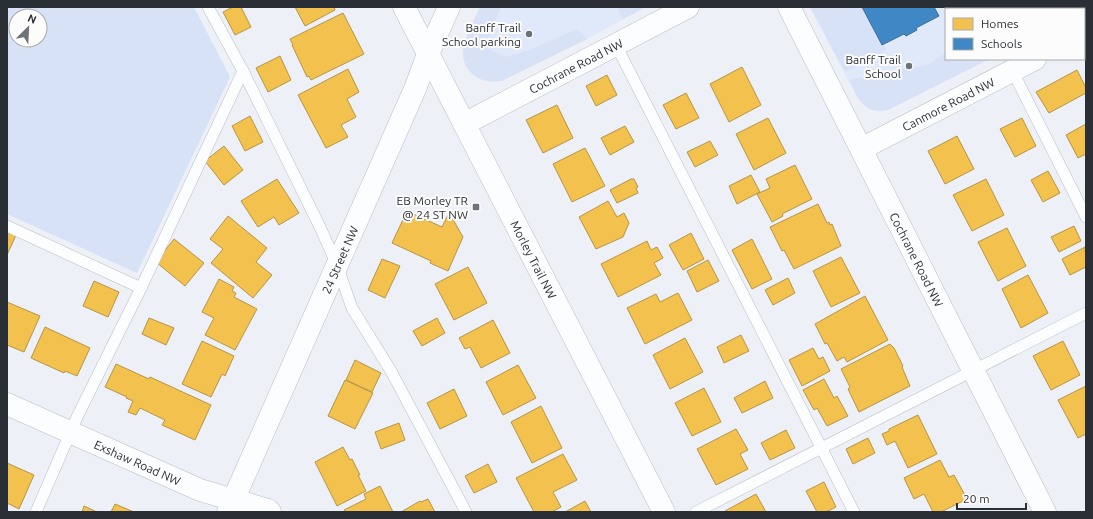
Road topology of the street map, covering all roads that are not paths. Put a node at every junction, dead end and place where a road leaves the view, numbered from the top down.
1 (208, 7) edge
2 (404, 7) edge
3 (449, 7) edge
4 (688, 7) edge
5 (789, 7) edge
6 (616, 45) junction
7 (428, 54) junction
8 (1032, 60) edge
9 (1012, 70) junction
10 (242, 71) junction
11 (464, 124) junction
12 (861, 149) junction
13 (1086, 217) edge
14 (7, 226) edge
15 (337, 265) junction
16 (141, 288) junction
17 (1086, 313) edge
18 (973, 370) junction
19 (7, 404) edge
20 (70, 432) junction
21 (821, 448) junction
22 (231, 506) edge
23 (36, 512) edge
24 (270, 512) edge
25 (466, 512) edge
26 (664, 512) edge
27 (696, 512) edge
28 (854, 512) edge
29 (1045, 512) edge

1 - 10 lane
2 - 7 street, Morley Trail NW
3 - 7 street, 24 Street NW
4 - 6 street, Cochrane Road NW
5 - 12 street, Cochrane Road NW
6 - 11 street, Cochrane Road NW
6 - 21 lane
7 - 11 street, Morley Trail NW
7 - 15 street, 24 Street NW
8 - 9 street, Canmore Road NW
9 - 12 street, Canmore Road NW
9 - 13 lane
10 - 15 lane
10 - 16 lane
11 - 26 street, Morley Trail NW
12 - 18 street, Cochrane Road NW
14 - 16 lane
15 - 22 street, 24 Street NW
15 - 25 lane
16 - 20 lane
17 - 18 lane
18 - 21 lane
18 - 29 street, Cochrane Road NW
19 - 20 street, Exshaw Road NW
20 - 22 street, Exshaw Road NW
20 - 23 lane
21 - 27 lane
21 - 28 lane
22 - 24 street, Exshaw Road NW

